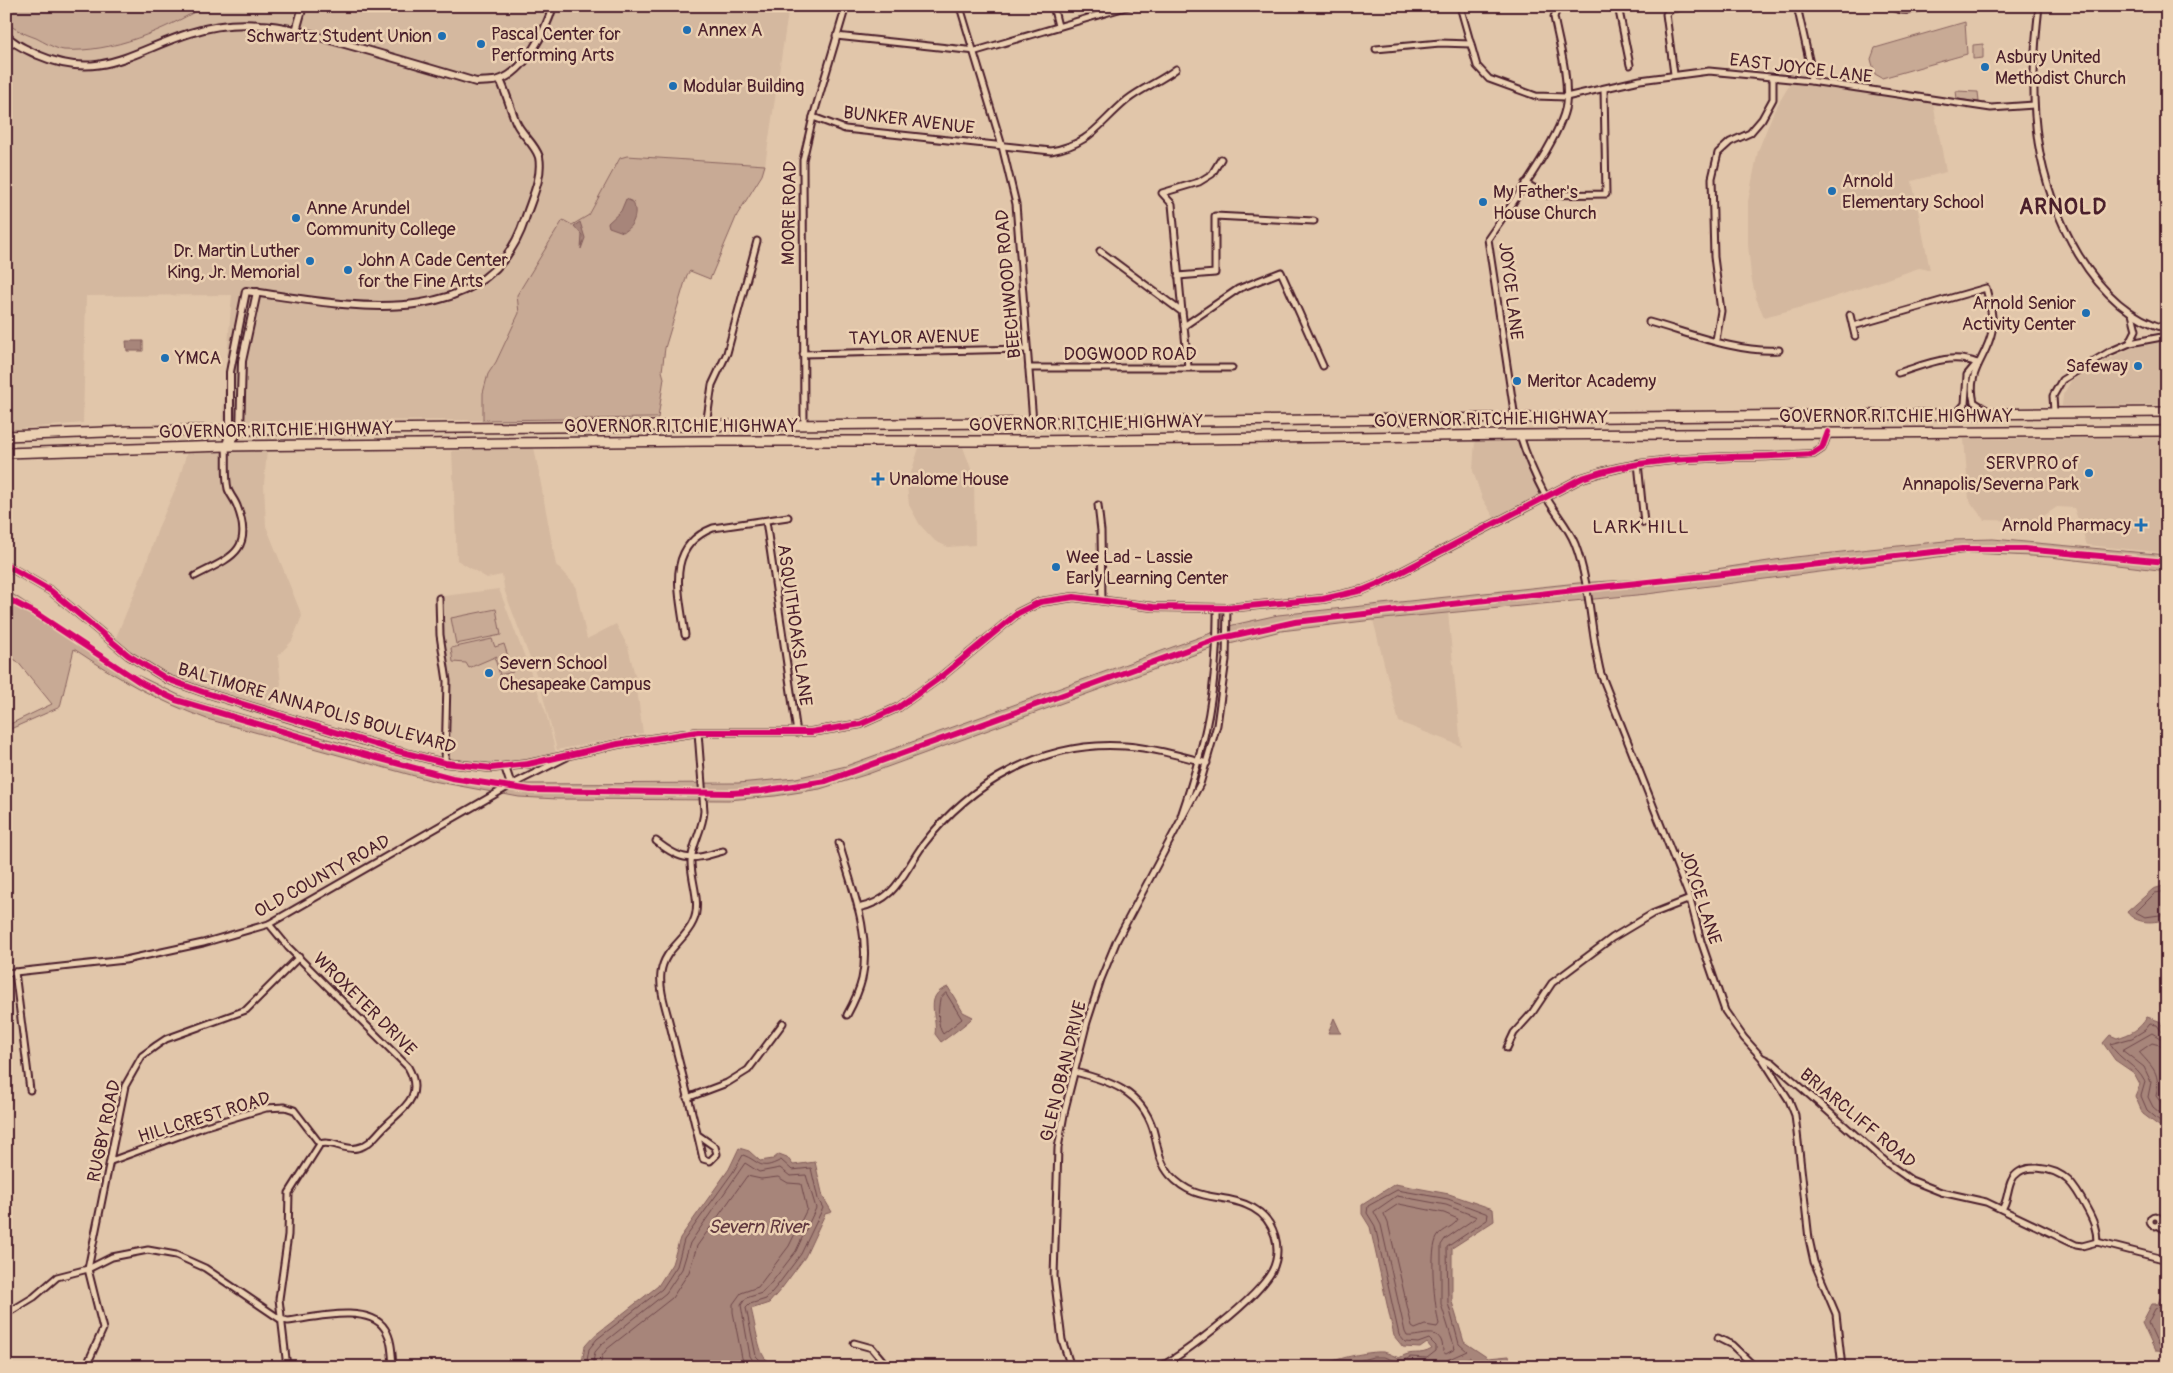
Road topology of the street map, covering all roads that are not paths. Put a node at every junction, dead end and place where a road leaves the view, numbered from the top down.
1 (303, 6) edge
2 (553, 6) edge
3 (846, 6) edge
4 (957, 6) edge
5 (1052, 6) edge
6 (1129, 6) edge
7 (1460, 6) edge
8 (1558, 6) edge
9 (1618, 6) edge
10 (1687, 6) edge
11 (1785, 6) edge
12 (1797, 6) edge
13 (1890, 6) edge
14 (1928, 6) edge
15 (2039, 6) edge
16 (1058, 26) junction
17 (296, 30) junction
18 (6, 35) edge
19 (836, 36) junction
20 (10, 42) edge
21 (1471, 44) junction
22 (1376, 49) dead end
23 (976, 51) junction
24 (1630, 65) dead end
25 (1176, 68) dead end
26 (1674, 74) junction
27 (1773, 78) junction
28 (500, 80) junction
29 (1811, 81) junction
30 (1604, 89) junction
31 (1566, 97) junction
32 (2034, 105) junction
33 (813, 117) junction
34 (1002, 146) junction
35 (1221, 159) dead end
36 (1525, 183) junction
37 (1314, 221) dead end
38 (757, 241) dead end
39 (1100, 251) dead end
40 (1178, 276) junction
41 (257, 292) junction
42 (1182, 312) junction
43 (2132, 314) junction
44 (1850, 315) dead end
45 (1649, 322) dead end
46 (1184, 326) junction
47 (1853, 326) junction
48 (2167, 329) edge
49 (1855, 336) dead end
50 (2167, 336) edge
51 (1716, 340) junction
52 (2130, 343) junction
53 (1027, 349) junction
54 (1778, 350) dead end
55 (803, 354) junction
56 (1977, 363) junction
57 (1323, 366) dead end
58 (1188, 367) junction
59 (1029, 368) junction
60 (1232, 368) dead end
61 (1898, 373) dead end
62 (1990, 412) junction
63 (2054, 412) junction
64 (2167, 412) edge
65 (1957, 413) junction
66 (1845, 416) junction
67 (1550, 418) junction
68 (1515, 419) junction
69 (1033, 422) junction
70 (1153, 422) junction
71 (706, 425) junction
72 (804, 425) junction
73 (740, 426) junction
74 (230, 430) junction
75 (2167, 430) edge
76 (240, 431) junction
77 (1828, 432) junction
78 (1520, 434) junction
79 (1470, 435) junction
80 (6, 436) edge
81 (1151, 438) junction
82 (740, 440) junction
83 (226, 446) junction
84 (6, 453) edge
85 (1638, 462) junction
86 (1546, 496) junction
87 (1098, 504) dead end
88 (788, 517) dead end
89 (766, 521) junction
90 (1644, 523) dead end
91 (6, 565) edge
92 (196, 576) dead end
93 (439, 598) dead end
94 (1102, 600) junction
95 (1216, 608) junction
96 (1227, 608) junction
97 (685, 635) dead end
98 (1214, 689) junction
99 (1222, 690) junction
100 (1209, 723) junction
101 (1217, 725) junction
102 (698, 732) junction
103 (797, 733) junction
104 (572, 754) junction
105 (1200, 761) junction
106 (445, 763) junction
107 (1207, 763) junction
108 (505, 767) junction
109 (511, 785) junction
110 (1176, 829) junction
111 (656, 841) dead end
112 (839, 843) dead end
113 (723, 852) dead end
114 (691, 860) junction
115 (1690, 899) junction
116 (858, 908) junction
117 (269, 924) junction
118 (299, 958) junction
119 (15, 972) junction
120 (6, 973) edge
121 (847, 1015) dead end
122 (783, 1023) dead end
123 (1507, 1048) dead end
124 (1762, 1058) junction
125 (1075, 1072) junction
126 (30, 1090) dead end
127 (686, 1098) junction
128 (698, 1135) junction
129 (320, 1144) junction
130 (111, 1161) junction
131 (2002, 1210) junction
132 (2159, 1226) dead end
133 (2167, 1231) edge
134 (2097, 1242) junction
135 (2167, 1260) edge
136 (88, 1269) junction
137 (6, 1314) edge
138 (280, 1320) junction
139 (1718, 1338) dead end
140 (854, 1343) dead end
141 (86, 1367) edge
142 (287, 1367) edge
143 (393, 1367) edge
144 (888, 1367) edge
145 (1071, 1367) edge
146 (1160, 1367) edge
147 (1755, 1367) edge
148 (1842, 1367) edge

1 - 17 street
2 - 28 street
3 - 19 street, MOORE ROAD
4 - 23 street, BEECHWOOD ROAD
5 - 16 street
6 - 16 street
7 - 21 street, EAST JOYCE LANE
8 - 31 street
9 - 24 street
10 - 26 street
11 - 12 street
12 - 29 street
13 - 14 street
15 - 32 street
16 - 23 street
17 - 20 street
17 - 28 street
18 - 20 street
19 - 23 street
19 - 33 street, MOORE ROAD
21 - 22 street
21 - 31 street, EAST JOYCE LANE
23 - 34 street, BEECHWOOD ROAD
25 - 34 street, BUNKER AVENUE
26 - 27 street, EAST JOYCE LANE
26 - 30 street, EAST JOYCE LANE
27 - 29 street, EAST JOYCE LANE
27 - 51 street
28 - 41 street
29 - 32 street, EAST JOYCE LANE
30 - 31 street, EAST JOYCE LANE
30 - 36 street
31 - 36 street, JOYCE LANE
32 - 43 street
33 - 34 street, BUNKER AVENUE
33 - 55 street, MOORE ROAD
34 - 53 street, BEECHWOOD ROAD
35 - 40 street
36 - 68 street, JOYCE LANE
37 - 40 street
38 - 71 street
39 - 42 street
40 - 42 street
41 - 74 street
41 - 76 street
42 - 46 street
43 - 48 street
43 - 52 street
44 - 47 street
45 - 51 street
46 - 57 street
46 - 58 street
47 - 49 street
47 - 56 street
50 - 52 street
51 - 54 street
52 - 63 street
53 - 55 street, TAYLOR AVENUE
53 - 59 street, BEECHWOOD ROAD
55 - 72 street, MOORE ROAD
56 - 61 street
56 - 62 street
56 - 65 street
58 - 59 street, DOGWOOD ROAD
58 - 60 street, DOGWOOD ROAD
59 - 69 street, BEECHWOOD ROAD
62 - 63 highway, GOVERNOR RITCHIE HIGHWAY
62 - 65 highway, GOVERNOR RITCHIE HIGHWAY
63 - 64 highway, GOVERNOR RITCHIE HIGHWAY
65 - 66 highway, GOVERNOR RITCHIE HIGHWAY
66 - 67 highway, GOVERNOR RITCHIE HIGHWAY
66 - 77 highway
67 - 68 highway, GOVERNOR RITCHIE HIGHWAY
67 - 78 highway
68 - 70 highway, GOVERNOR RITCHIE HIGHWAY
68 - 79 highway
69 - 70 highway, GOVERNOR RITCHIE HIGHWAY
69 - 72 highway, GOVERNOR RITCHIE HIGHWAY
70 - 81 highway
71 - 73 highway, GOVERNOR RITCHIE HIGHWAY
71 - 76 highway, GOVERNOR RITCHIE HIGHWAY
72 - 73 highway, GOVERNOR RITCHIE HIGHWAY
73 - 82 highway
74 - 76 highway, GOVERNOR RITCHIE HIGHWAY
74 - 80 highway, GOVERNOR RITCHIE HIGHWAY
74 - 83 street
75 - 77 highway, GOVERNOR RITCHIE HIGHWAY
76 - 83 street
77 - 78 highway, GOVERNOR RITCHIE HIGHWAY
77 - 85 street, BALTIMORE ANNAPOLIS BOULEVARD
78 - 79 highway, GOVERNOR RITCHIE HIGHWAY
78 - 86 street, JOYCE LANE
79 - 81 highway, GOVERNOR RITCHIE HIGHWAY
81 - 82 highway, GOVERNOR RITCHIE HIGHWAY
82 - 83 highway, GOVERNOR RITCHIE HIGHWAY
83 - 84 highway, GOVERNOR RITCHIE HIGHWAY
83 - 92 street
85 - 86 street, BALTIMORE ANNAPOLIS BOULEVARD
85 - 90 street
86 - 96 street, BALTIMORE ANNAPOLIS BOULEVARD
86 - 115 street, JOYCE LANE
87 - 94 street
88 - 89 street
89 - 97 street
89 - 103 street, ASQUITHOAKS LANE
91 - 106 street, BALTIMORE ANNAPOLIS BOULEVARD
93 - 106 street
94 - 95 street, BALTIMORE ANNAPOLIS BOULEVARD
94 - 103 street, BALTIMORE ANNAPOLIS BOULEVARD
95 - 96 street, BALTIMORE ANNAPOLIS BOULEVARD
95 - 98 street, GLEN OBAN DRIVE
96 - 99 street, GLEN OBAN DRIVE
98 - 99 street
98 - 100 street, GLEN OBAN DRIVE
99 - 101 street, GLEN OBAN DRIVE
100 - 101 street
100 - 105 street, GLEN OBAN DRIVE
101 - 107 street, GLEN OBAN DRIVE
102 - 103 street, BALTIMORE ANNAPOLIS BOULEVARD
102 - 104 street, BALTIMORE ANNAPOLIS BOULEVARD
102 - 114 street
104 - 108 street, BALTIMORE ANNAPOLIS BOULEVARD
104 - 109 street, OLD COUNTY ROAD
105 - 107 street
105 - 110 street, GLEN OBAN DRIVE
105 - 116 street
106 - 108 street, BALTIMORE ANNAPOLIS BOULEVARD
107 - 110 street, GLEN OBAN DRIVE
108 - 109 street
109 - 117 street, OLD COUNTY ROAD
110 - 125 street, GLEN OBAN DRIVE
111 - 114 street
112 - 116 street
113 - 114 street
114 - 127 street
115 - 123 street
115 - 124 street, JOYCE LANE
116 - 121 street
117 - 118 street, WROXETER DRIVE
117 - 119 street, OLD COUNTY ROAD
118 - 129 street, WROXETER DRIVE
118 - 130 street, RUGBY ROAD
119 - 120 street, OLD COUNTY ROAD
119 - 126 street
122 - 127 street
124 - 131 street, BRIARCLIFF ROAD
124 - 148 street, JOYCE LANE
125 - 145 street, GLEN OBAN DRIVE
125 - 146 street
127 - 128 street
128 - 128 street
129 - 130 street, HILLCREST ROAD
129 - 138 street
130 - 136 street, RUGBY ROAD
131 - 134 street, BRIARCLIFF ROAD
131 - 134 street
132 - 133 street
134 - 135 street, BRIARCLIFF ROAD
136 - 137 street
136 - 138 street
136 - 141 street, RUGBY ROAD
138 - 142 street
138 - 143 street
139 - 147 street
140 - 144 street

